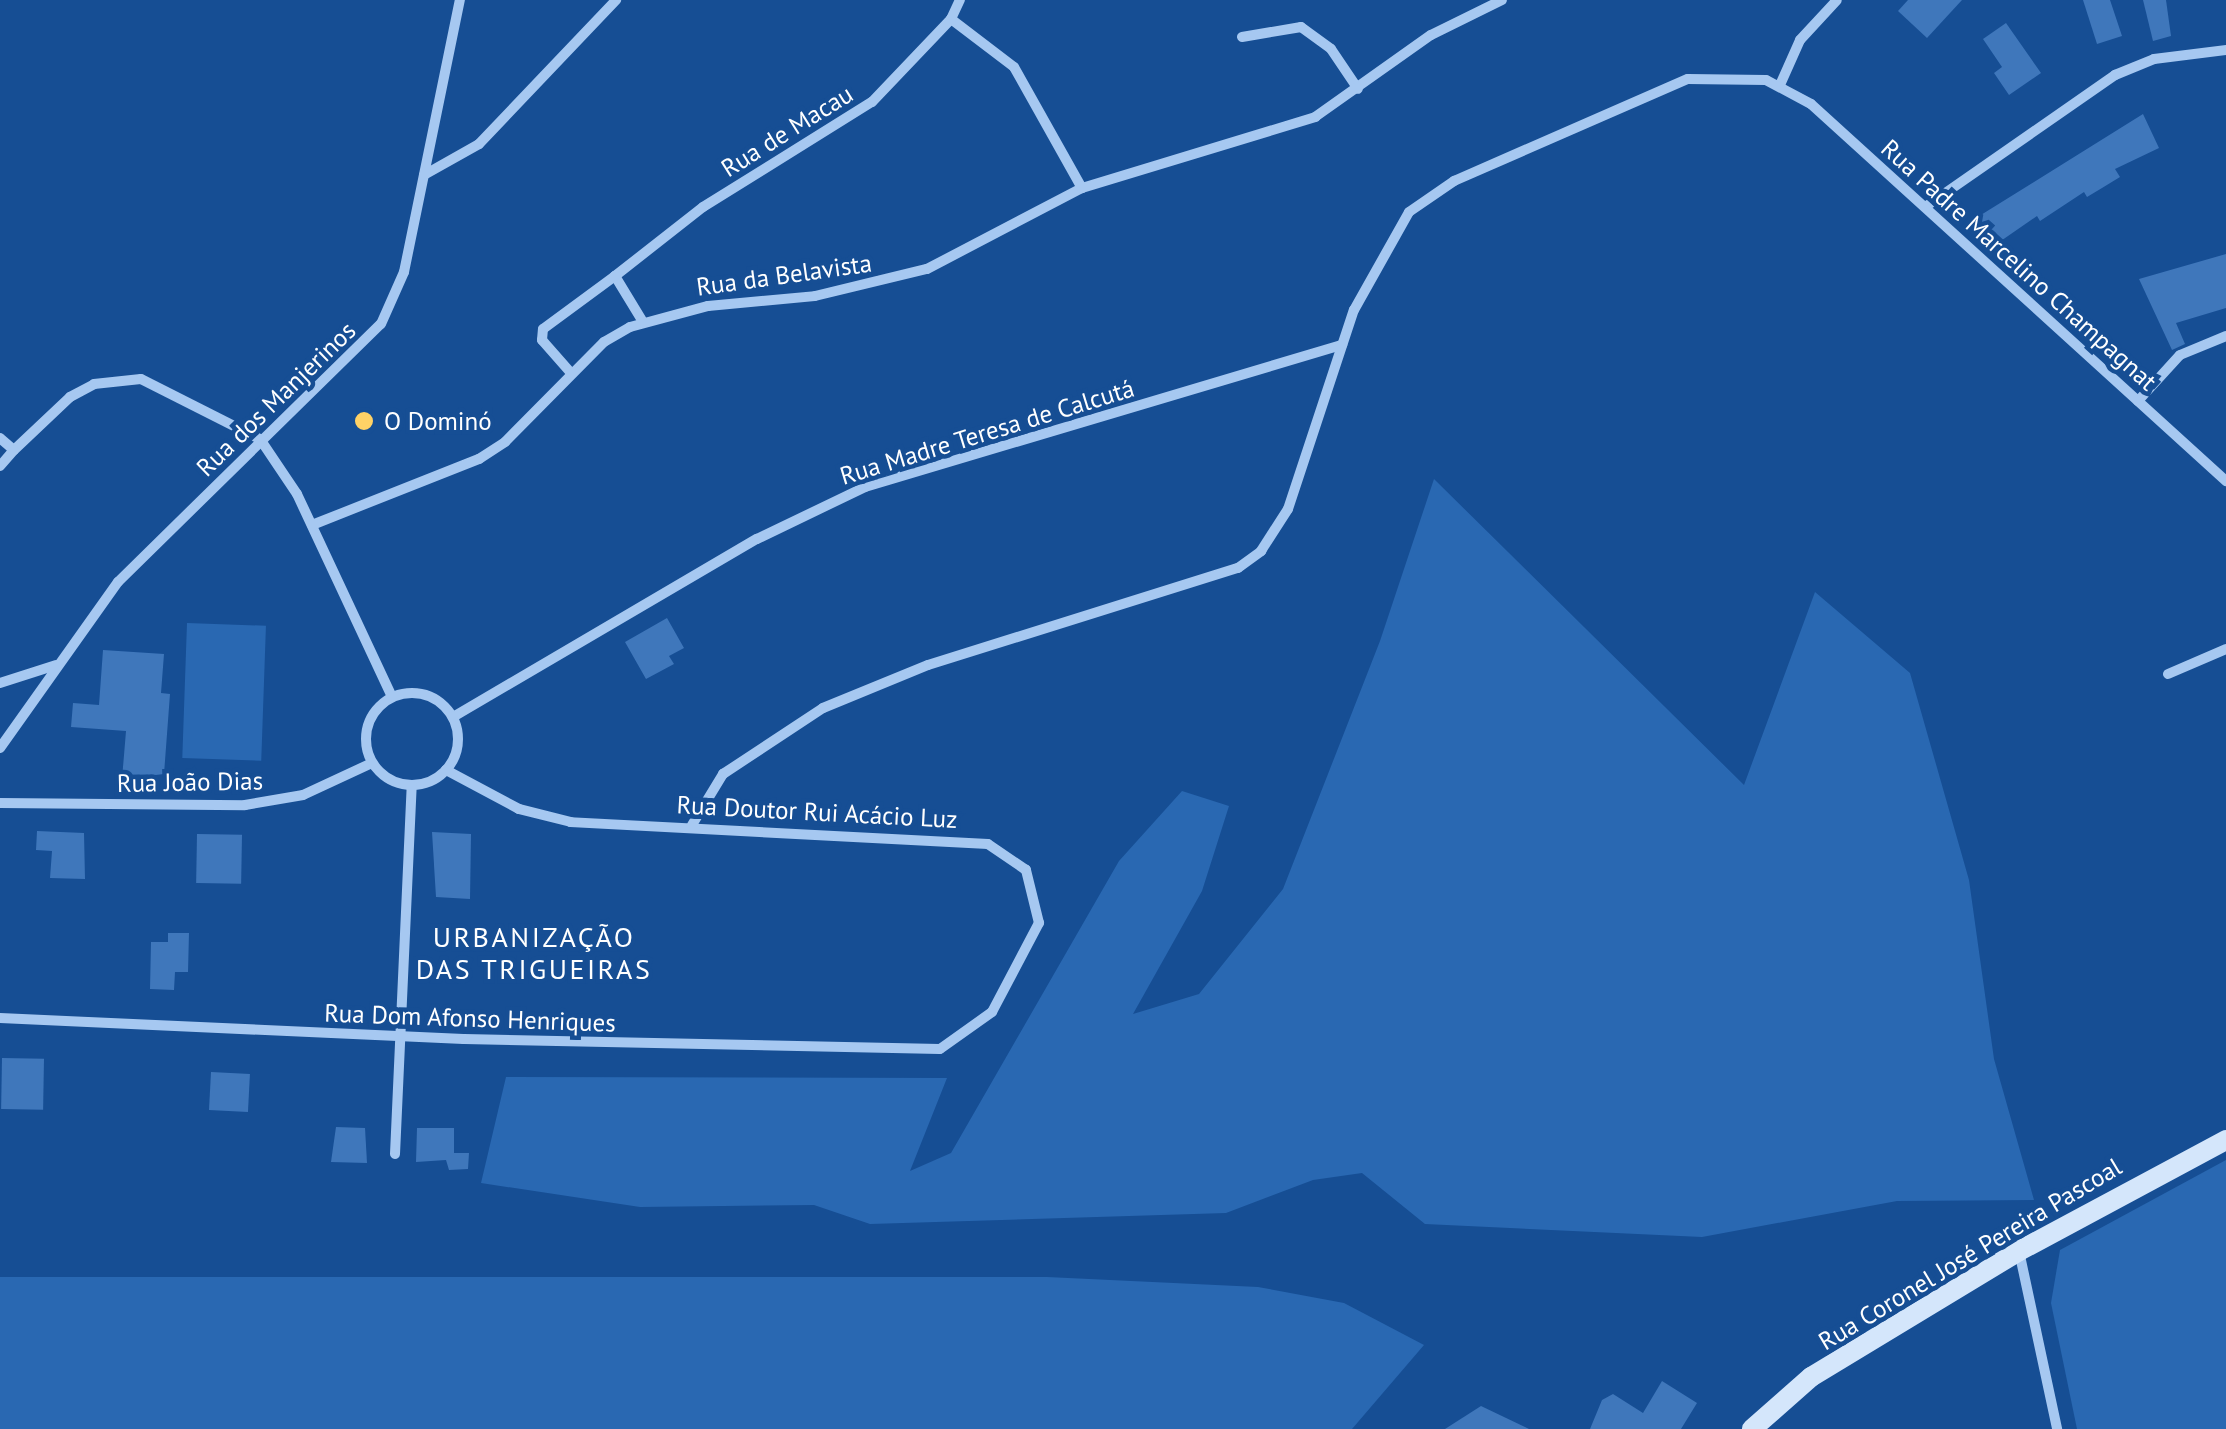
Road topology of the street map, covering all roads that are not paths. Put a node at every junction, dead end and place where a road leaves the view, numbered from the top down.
1 (460, 0) edge
2 (616, 0) edge
3 (960, 0) edge
4 (1502, 0) edge
5 (1838, 0) edge
6 (951, 18) junction
7 (1242, 37) dead end
8 (2226, 50) edge
9 (1780, 85) junction
10 (1358, 89) junction
11 (424, 175) junction
12 (1082, 188) junction
13 (1928, 205) junction
14 (615, 276) junction
15 (642, 322) junction
16 (2226, 336) edge
17 (1342, 346) junction
18 (570, 373) junction
19 (2138, 401) junction
20 (0, 438) edge
21 (260, 439) junction
22 (14, 450) junction
23 (0, 466) edge
24 (2226, 482) edge
25 (312, 525) junction
26 (2226, 649) edge
27 (57, 664) junction
28 (2168, 674) dead end
29 (0, 684) edge
30 (392, 697) junction
31 (453, 717) junction
32 (0, 748) edge
33 (372, 762) junction
34 (446, 770) junction
35 (412, 785) junction
36 (0, 803) edge
37 (692, 825) junction
38 (0, 1018) edge
39 (398, 1036) junction
40 (940, 1049) joint
41 (2226, 1140) edge
42 (395, 1154) dead end
43 (2020, 1251) junction
44 (1752, 1429) edge
45 (2057, 1429) edge

1 - 11 street, Rua dos Manjerinos
2 - 11 street
3 - 6 street, Rua de Macau
4 - 10 street, Rua da Belavista
5 - 9 street
6 - 12 street
6 - 14 street, Rua de Macau
7 - 10 street
8 - 13 street
9 - 13 street, Rua Padre Marcelino Champagnat
9 - 17 street
10 - 12 street, Rua da Belavista
11 - 21 street, Rua dos Manjerinos
12 - 15 street, Rua da Belavista
13 - 19 street, Rua Padre Marcelino Champagnat
14 - 15 street
14 - 18 street, Rua de Macau
15 - 18 street, Rua da Belavista
16 - 19 street
17 - 31 street, Rua Madre Teresa de Calcutá
17 - 37 street
18 - 25 street, Rua da Belavista
19 - 24 street, Rua Padre Marcelino Champagnat
20 - 22 street
21 - 22 street
21 - 25 street
21 - 27 street, Rua dos Manjerinos
22 - 23 street
25 - 30 street
26 - 28 street
27 - 29 street
27 - 32 street, Rua dos Manjerinos
30 - 31 street
30 - 33 street
31 - 34 street
33 - 35 street
33 - 36 street, Rua João Dias
34 - 35 street
34 - 37 street, Rua Doutor Rui Acácio Luz
35 - 39 street
37 - 40 street, Rua Doutor Rui Acácio Luz
38 - 39 street, Rua Dom Afonso Henriques
39 - 40 street, Rua Dom Afonso Henriques
39 - 42 street
41 - 43 main road, Rua Coronel José Pereira Pascoal
43 - 44 main road, Rua Coronel José Pereira Pascoal
43 - 45 street

